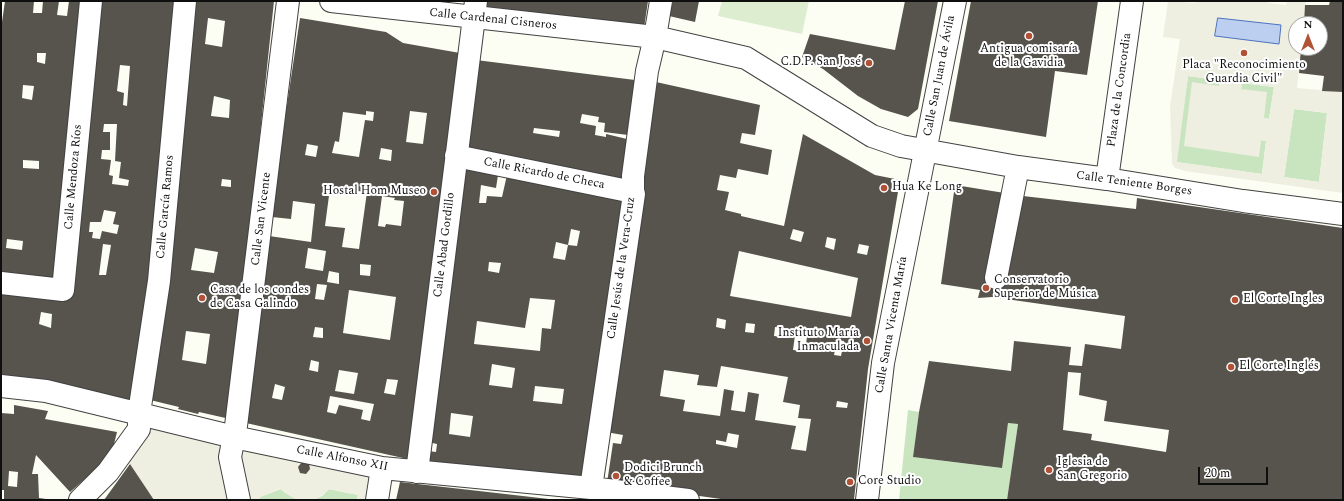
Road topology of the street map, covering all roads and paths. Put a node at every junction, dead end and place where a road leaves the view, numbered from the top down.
1 (91, 1) edge
2 (185, 1) edge
3 (288, 1) edge
4 (331, 1) edge
5 (661, 1) edge
6 (955, 1) edge
7 (1132, 1) edge
8 (475, 9) edge
9 (655, 37) junction
10 (925, 151) junction
11 (456, 156) junction
12 (1018, 167) junction
13 (1107, 179) junction
14 (633, 192) junction
15 (1343, 214) edge
16 (996, 278) dead end
17 (1, 283) edge
18 (1, 386) edge
19 (139, 413) junction
20 (234, 437) junction
21 (382, 468) junction
22 (417, 472) junction
23 (591, 488) junction
24 (626, 496) edge
25 (80, 500) edge
26 (239, 500) edge
27 (377, 500) edge
28 (688, 500) edge
29 (866, 500) edge

1 - 17 street, Calle Mendoza Ríos
2 - 19 street, Calle García Ramos
3 - 20 street, Calle San Vicente
4 - 8 street, Calle Cardenal Cisneros
5 - 9 street, Calle Jesús de la Vera-Cruz
6 - 10 street, Calle San Juan de Ávila
7 - 13 street, Plaza de la Concordia
8 - 9 street, Calle Cardenal Cisneros
8 - 11 street, Calle Abad Gordillo
9 - 10 street, Calle Cardenal Cisneros
9 - 14 street, Calle Jesús de la Vera-Cruz
10 - 12 street, Calle Teniente Borges
10 - 29 street, Calle Santa Vicenta María
11 - 14 street, Calle Ricardo de Checa
11 - 22 street, Calle Abad Gordillo
12 - 13 street, Calle Teniente Borges
12 - 16 street
13 - 15 street, Calle Teniente Borges
14 - 23 street, Calle Jesús de la Vera-Cruz
18 - 19 street, Calle Alfonso XII
19 - 20 street, Calle Alfonso XII
19 - 25 street, Calle García Ramos
20 - 21 street, Calle Alfonso XII
20 - 26 street, Calle San Vicente
21 - 22 street, Calle Alfonso XII
21 - 27 street
22 - 23 street, Calle Alfonso XII
23 - 24 street, Calle Alfonso XII
24 - 28 street, Calle Alfonso XII

